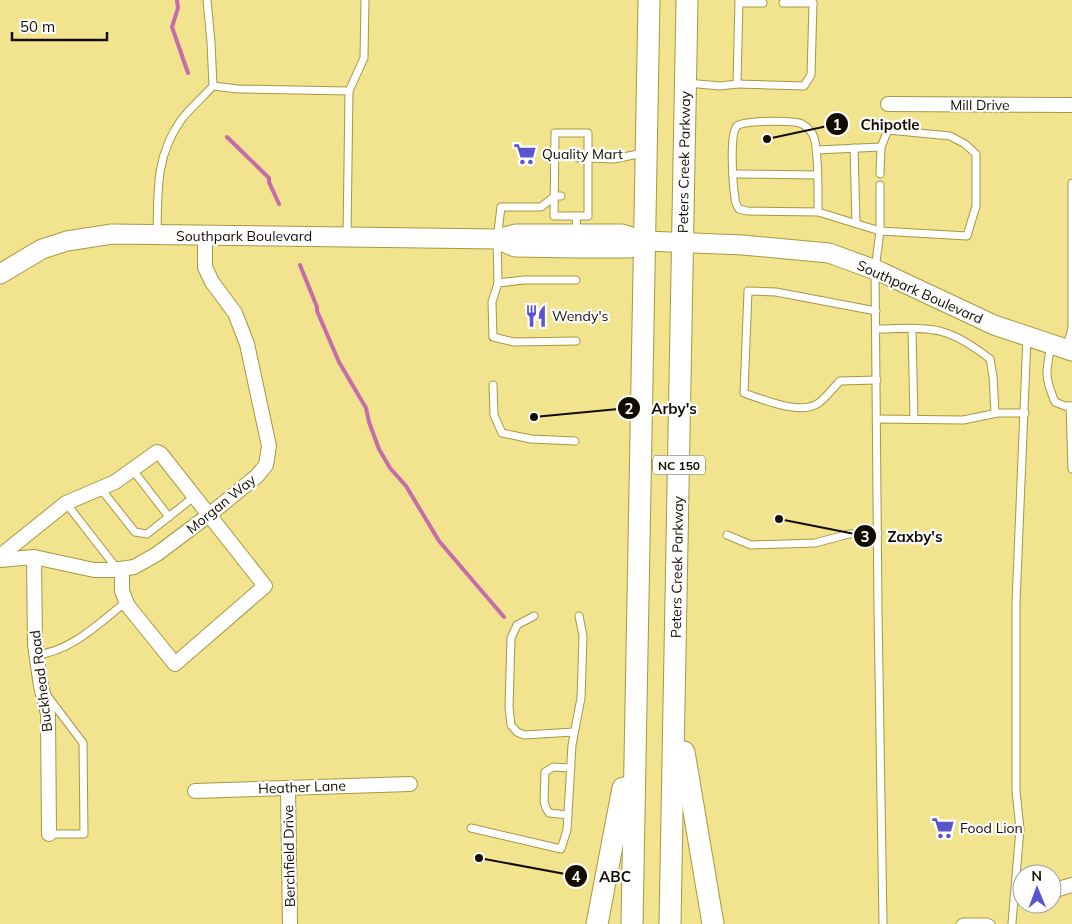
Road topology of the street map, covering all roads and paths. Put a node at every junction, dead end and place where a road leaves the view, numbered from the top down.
1 (207, 0) edge
2 (364, 0) edge
3 (649, 0) edge
4 (687, 0) edge
5 (739, 1) edge
6 (749, 1) edge
7 (811, 1) edge
8 (763, 3) dead end
9 (783, 3) dead end
10 (686, 83) junction
11 (737, 84) junction
12 (213, 86) junction
13 (349, 92) junction
14 (888, 104) dead end
15 (1072, 105) edge
16 (881, 147) junction
17 (854, 148) junction
18 (816, 150) junction
19 (646, 152) junction
20 (578, 158) dead end
21 (588, 158) junction
22 (578, 174) dead end
23 (588, 174) junction
24 (733, 174) junction
25 (880, 174) dead end
26 (817, 175) junction
27 (1072, 183) edge
28 (880, 185) dead end
29 (588, 195) junction
30 (558, 196) junction
31 (578, 196) dead end
32 (818, 212) junction
33 (856, 223) junction
34 (577, 225) junction
35 (880, 231) junction
36 (157, 235) junction
37 (205, 235) junction
38 (347, 237) junction
39 (497, 240) junction
40 (645, 241) junction
41 (683, 243) junction
42 (876, 270) junction
43 (0, 274) edge
44 (576, 280) dead end
45 (498, 283) junction
46 (876, 311) junction
47 (876, 329) junction
48 (912, 330) junction
49 (1027, 337) junction
50 (576, 341) dead end
51 (1063, 349) edge
52 (877, 380) junction
53 (493, 385) dead end
54 (1071, 406) edge
55 (995, 413) junction
56 (1025, 413) junction
57 (877, 418) junction
58 (914, 419) junction
59 (575, 441) dead end
60 (132, 469) junction
61 (1072, 469) edge
62 (101, 489) junction
63 (194, 496) junction
64 (66, 503) junction
65 (209, 515) junction
66 (169, 517) junction
67 (878, 533) junction
68 (727, 535) dead end
69 (34, 557) junction
70 (0, 558) edge
71 (120, 570) junction
72 (126, 602) junction
73 (534, 616) dead end
74 (579, 616) dead end
75 (36, 655) junction
76 (41, 686) junction
77 (674, 687) junction
78 (635, 719) junction
79 (574, 732) junction
80 (571, 768) junction
81 (410, 784) dead end
82 (288, 788) junction
83 (195, 791) dead end
84 (568, 816) junction
85 (471, 828) dead end
86 (49, 834) joint
87 (1012, 923) edge
88 (290, 924) edge
89 (597, 924) edge
90 (632, 924) edge
91 (670, 924) edge
92 (713, 924) edge
93 (883, 924) edge
94 (960, 924) edge
95 (991, 924) edge

1 - 12 lane
2 - 13 lane
3 - 19 main road, NC 150
4 - 10 main road, Peters Creek Parkway / NC 150
5 - 6 lane
5 - 11 lane
6 - 8 lane
7 - 9 lane
7 - 11 lane
10 - 11 lane
10 - 41 main road, Peters Creek Parkway / NC 150
12 - 13 lane
12 - 36 lane
13 - 38 lane
14 - 15 street, Mill Drive
16 - 17 lane
16 - 25 lane
16 - 35 lane
17 - 18 lane
17 - 33 lane
18 - 24 lane
18 - 26 lane
19 - 21 lane
19 - 40 main road, NC 150
20 - 21 lane
21 - 23 lane
21 - 30 lane
22 - 23 lane
23 - 29 lane
24 - 26 lane
24 - 32 lane
26 - 32 lane
27 - 51 lane
28 - 35 lane
29 - 31 lane
29 - 34 lane
30 - 34 lane
30 - 39 lane
32 - 33 lane
33 - 35 lane
34 - 39 street, Southpark Boulevard
34 - 40 street, Southpark Boulevard
35 - 42 lane
36 - 37 street, Southpark Boulevard
36 - 43 street, Southpark Boulevard
37 - 38 street, Southpark Boulevard
37 - 65 street, Morgan Way
38 - 39 street, Southpark Boulevard
39 - 40 street, Southpark Boulevard
39 - 45 lane
40 - 41 street, Southpark Boulevard
40 - 78 main road, NC 150
41 - 42 street, Southpark Boulevard
41 - 77 main road, Peters Creek Parkway / NC 150
42 - 46 lane
42 - 49 street, Southpark Boulevard
44 - 45 lane
45 - 50 lane
46 - 47 lane
46 - 52 lane
47 - 48 lane
47 - 52 lane
48 - 55 lane
48 - 58 lane
49 - 51 street, Southpark Boulevard
49 - 56 lane
51 - 54 lane
52 - 57 lane
53 - 59 lane
54 - 61 lane
55 - 56 lane
55 - 58 lane
56 - 87 lane
57 - 58 lane
57 - 67 lane
60 - 62 street
60 - 63 street
60 - 66 lane
62 - 64 street
62 - 66 lane
63 - 65 street
63 - 66 lane
64 - 70 street
64 - 71 lane
65 - 71 street, Morgan Way
65 - 72 street
67 - 68 lane
67 - 93 lane
69 - 70 street, Morgan Way
69 - 71 street, Morgan Way
69 - 75 street, Buckhead Road
71 - 72 street
72 - 75 lane
73 - 79 lane
74 - 79 lane
75 - 76 street, Buckhead Road
76 - 86 street, Buckhead Road
76 - 86 lane
77 - 91 main road, Peters Creek Parkway / NC 150
77 - 92 main road
78 - 89 main road
78 - 90 main road, NC 150
79 - 80 lane
80 - 84 lane
80 - 84 lane
81 - 82 street, Heather Lane
82 - 83 street, Heather Lane
82 - 88 street, Berchfield Drive
84 - 85 lane
94 - 95 lane

